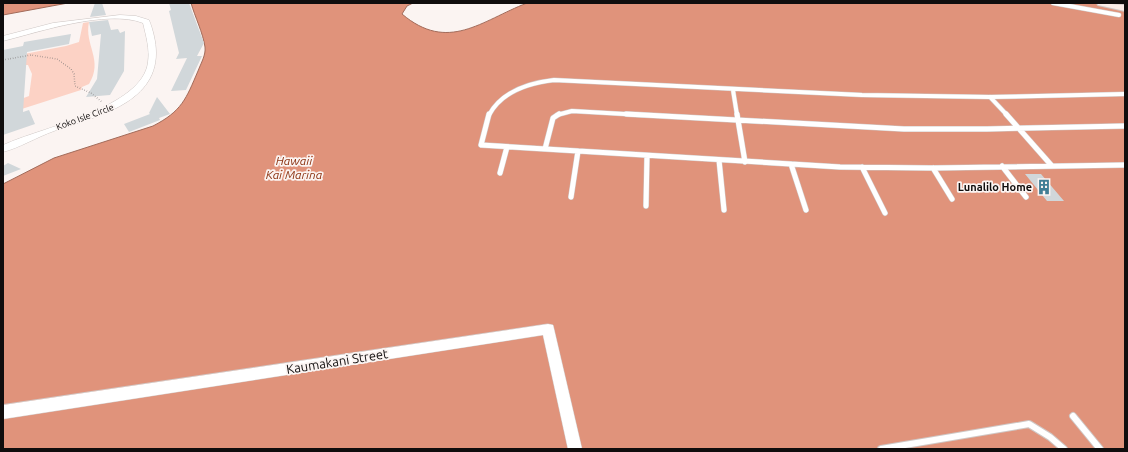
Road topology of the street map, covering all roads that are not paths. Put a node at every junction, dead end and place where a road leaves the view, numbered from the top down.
1 (1053, 3) edge
2 (1102, 3) edge
3 (1122, 11) edge
4 (3, 39) edge
5 (733, 90) junction
6 (1125, 94) edge
7 (990, 97) junction
8 (739, 122) junction
9 (1125, 126) edge
10 (1019, 129) junction
11 (507, 147) junction
12 (3, 149) edge
13 (545, 149) junction
14 (578, 151) junction
15 (646, 156) junction
16 (719, 160) junction
17 (745, 162) junction
18 (791, 164) junction
19 (1125, 165) edge
20 (1002, 166) junction
21 (1052, 166) junction
22 (862, 167) junction
23 (933, 168) junction
24 (500, 173) dead end
25 (571, 197) dead end
26 (1026, 197) dead end
27 (952, 199) dead end
28 (646, 206) dead end
29 (724, 210) dead end
30 (806, 210) dead end
31 (885, 213) dead end
32 (3, 412) edge
33 (1073, 416) dead end
34 (905, 447) edge
35 (575, 449) edge
36 (881, 449) edge
37 (1064, 449) edge
38 (1100, 449) edge

1 - 3 lane
2 - 3 main road
4 - 12 street, Koko Isle Circle
5 - 7 lane
5 - 8 lane
5 - 11 lane
6 - 7 lane
7 - 10 lane
8 - 10 lane
8 - 13 lane
8 - 17 lane
9 - 10 lane
10 - 21 lane
11 - 13 lane
11 - 24 lane
13 - 14 lane
14 - 15 lane
14 - 25 lane
15 - 16 lane
15 - 28 lane
16 - 17 lane
16 - 29 lane
17 - 18 lane
18 - 22 lane
18 - 30 lane
19 - 21 lane
20 - 21 lane
20 - 23 lane
20 - 26 lane
22 - 23 lane
22 - 31 lane
23 - 27 lane
32 - 35 street, Kaumakani Street
33 - 38 lane
34 - 36 lane
34 - 37 lane

